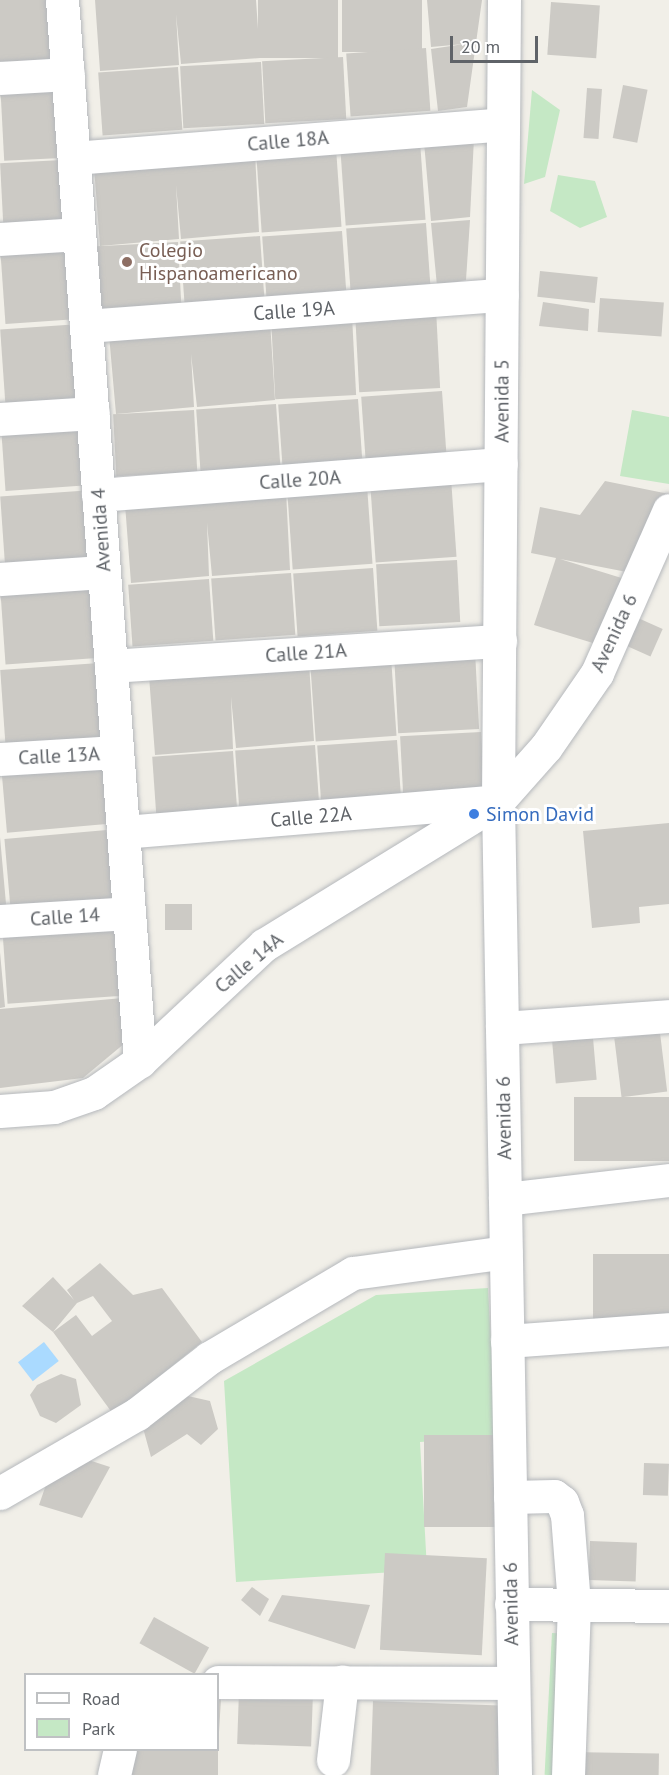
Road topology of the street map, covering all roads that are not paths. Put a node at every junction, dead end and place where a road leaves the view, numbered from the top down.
1 (62, 0) edge
2 (504, 0) edge
3 (68, 74) junction
4 (0, 78) edge
5 (503, 124) junction
6 (74, 158) junction
7 (80, 234) junction
8 (0, 239) edge
9 (502, 296) junction
10 (86, 326) junction
11 (93, 413) junction
12 (0, 419) edge
13 (501, 464) junction
14 (98, 495) junction
15 (669, 510) edge
16 (104, 572) junction
17 (0, 579) edge
18 (500, 641) junction
19 (111, 666) junction
20 (117, 752) junction
21 (0, 759) edge
22 (498, 801) junction
23 (123, 832) junction
24 (129, 913) junction
25 (0, 921) edge
26 (669, 1016) edge
27 (502, 1028) junction
28 (140, 1061) junction
29 (0, 1111) edge
30 (669, 1180) edge
31 (505, 1199) junction
32 (506, 1252) junction
33 (669, 1329) edge
34 (507, 1341) junction
35 (0, 1493) edge
36 (510, 1497) junction
37 (511, 1604) junction
38 (574, 1604) junction
39 (669, 1606) edge
40 (219, 1682) edge
41 (342, 1682) junction
42 (513, 1683) junction
43 (120, 1751) edge
44 (333, 1761) dead end
45 (114, 1775) edge
46 (515, 1775) edge
47 (568, 1775) edge

1 - 3 street, Avenida 4
2 - 5 street, Avenida 5
3 - 4 street
3 - 6 street, Avenida 4
5 - 6 street, Calle 18A
5 - 9 street, Avenida 5
6 - 7 street, Avenida 4
7 - 8 street
7 - 10 street, Avenida 4
9 - 10 street, Calle 19A
9 - 13 street, Avenida 5
10 - 11 street, Avenida 4
11 - 12 street
11 - 14 street, Avenida 4
13 - 14 street, Calle 20A
13 - 18 street, Avenida 5
14 - 16 street, Avenida 4
15 - 22 street, Avenida 6
16 - 17 street
16 - 19 street, Avenida 4
18 - 19 street, Calle 21A
18 - 22 street, Avenida 5
19 - 20 street, Avenida 4
20 - 21 street, Calle 13A
20 - 23 street, Avenida 4
22 - 23 street, Calle 22A
22 - 27 street, Avenida 6
22 - 28 street, Calle 14A
23 - 24 street, Avenida 4
24 - 25 street, Calle 14
24 - 28 street, Avenida 4
26 - 27 street
27 - 31 street, Avenida 6
28 - 29 street, Calle 14A
30 - 31 street
31 - 32 street, Avenida 6
32 - 34 street, Avenida 6
32 - 35 street
33 - 34 street
34 - 36 street, Avenida 6
36 - 37 street, Avenida 6
36 - 38 street
37 - 38 street
37 - 42 street, Avenida 6
38 - 39 street
38 - 47 street
40 - 41 street
41 - 42 street
41 - 44 street
42 - 46 street, Avenida 6
43 - 45 street

